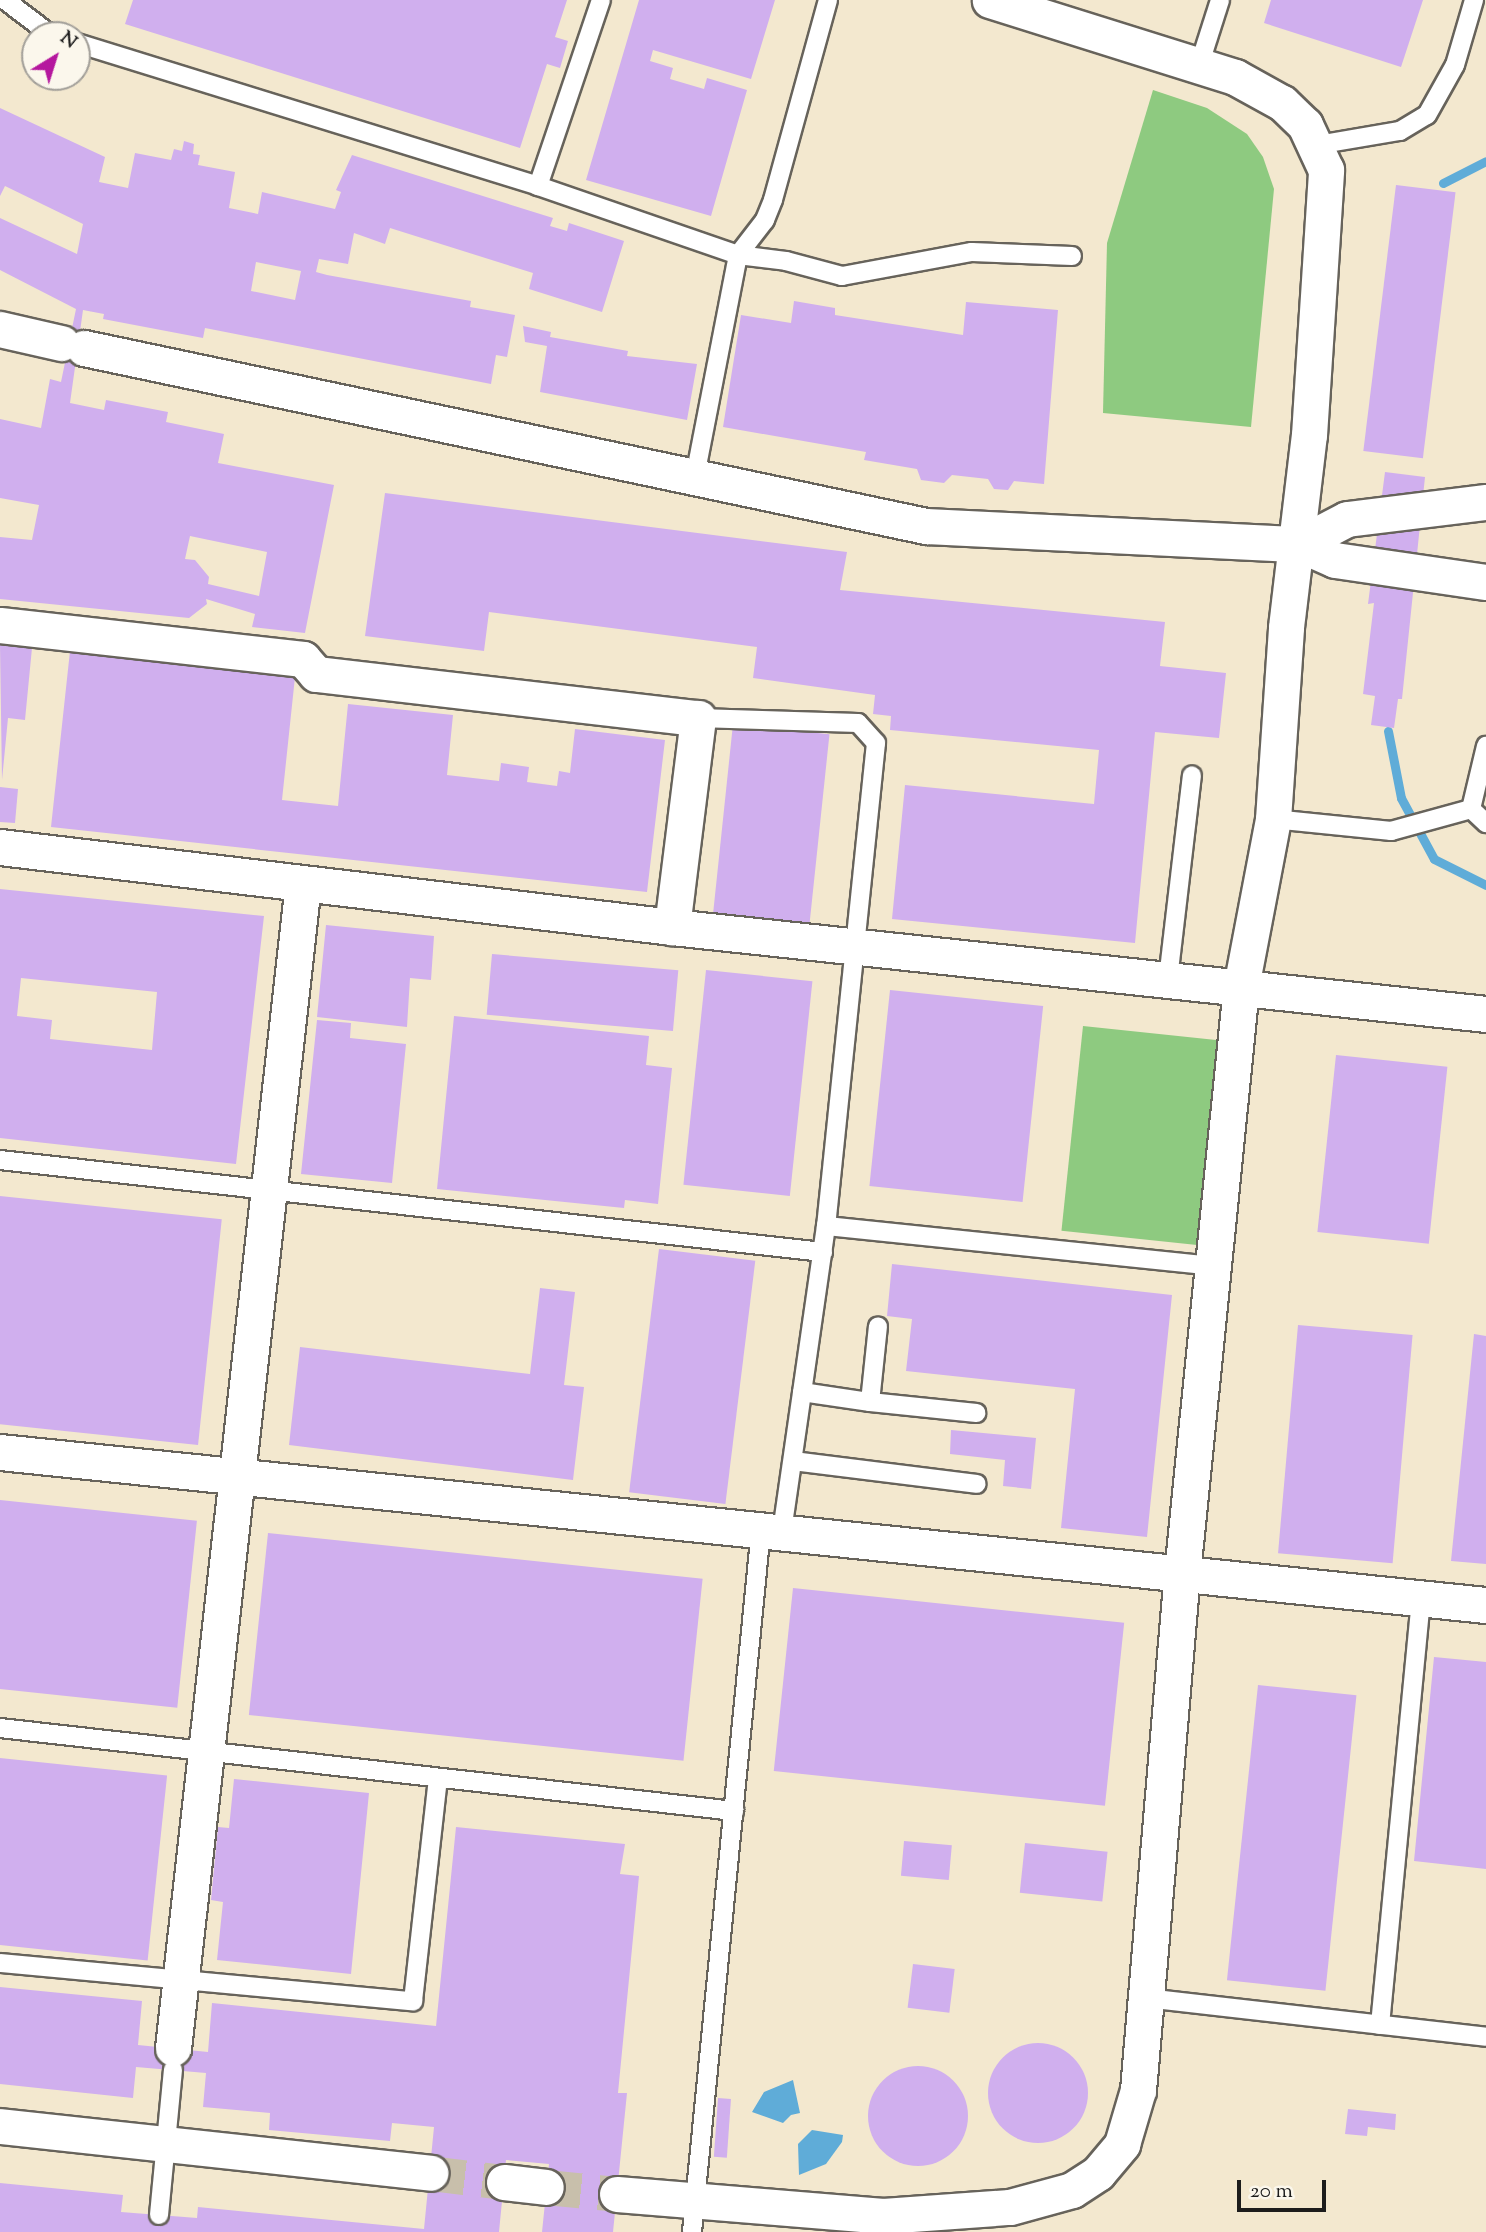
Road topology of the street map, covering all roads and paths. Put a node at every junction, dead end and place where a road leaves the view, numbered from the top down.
1 (5, 0) edge
2 (601, 0) edge
3 (828, 0) edge
4 (990, 0) edge
5 (1220, 0) edge
6 (1474, 0) edge
7 (33, 21) edge
8 (91, 47) edge
9 (1199, 66) junction
10 (1317, 145) junction
11 (538, 186) junction
12 (738, 255) junction
13 (1072, 256) dead end
14 (0, 329) edge
15 (695, 477) junction
16 (1486, 502) edge
17 (1299, 544) junction
18 (1486, 582) edge
19 (0, 625) edge
20 (698, 718) junction
21 (1486, 746) edge
22 (1192, 775) dead end
23 (1481, 788) edge
24 (1471, 809) junction
25 (1273, 819) junction
26 (1486, 823) edge
27 (0, 847) edge
28 (303, 883) junction
29 (671, 927) junction
30 (853, 946) junction
31 (1168, 979) junction
32 (1241, 987) junction
33 (1486, 1014) edge
34 (0, 1160) edge
35 (269, 1188) junction
36 (826, 1226) junction
37 (823, 1252) junction
38 (1213, 1266) junction
39 (878, 1326) dead end
40 (803, 1392) junction
41 (870, 1402) junction
42 (976, 1413) dead end
43 (0, 1452) edge
44 (793, 1461) junction
45 (236, 1476) junction
46 (977, 1484) dead end
47 (771, 1531) junction
48 (1182, 1573) junction
49 (1421, 1598) junction
50 (1486, 1605) edge
51 (0, 1728) edge
52 (206, 1751) junction
53 (438, 1778) junction
54 (734, 1811) junction
55 (0, 1962) edge
56 (180, 1981) junction
57 (1146, 1998) junction
58 (1380, 2025) junction
59 (1486, 2037) edge
60 (173, 2059) joint
61 (0, 2126) edge
62 (165, 2144) junction
63 (430, 2173) tunnel mouth
64 (504, 2182) tunnel mouth
65 (547, 2187) tunnel mouth
66 (617, 2194) tunnel mouth
67 (159, 2216) dead end
68 (694, 2216) edge

1 - 7 lane
2 - 11 lane
3 - 12 lane
4 - 9 street
5 - 9 lane
6 - 10 lane
8 - 11 lane
9 - 10 street
10 - 17 street
11 - 12 lane
12 - 13 lane
12 - 15 lane
14 - 15 street
15 - 17 street
16 - 17 street
17 - 18 street
17 - 25 street
19 - 20 street
20 - 29 street
20 - 30 lane
21 - 23 lane
22 - 31 lane
23 - 24 lane
24 - 25 lane
24 - 26 lane
25 - 32 street
27 - 28 street
28 - 29 street
28 - 35 street
29 - 30 street
30 - 31 street
30 - 36 lane
31 - 32 street
32 - 33 street
32 - 38 street
34 - 35 lane
35 - 37 lane
35 - 45 street
36 - 37 lane
36 - 38 lane
37 - 40 lane
38 - 48 street
39 - 41 lane
40 - 41 lane
40 - 44 lane
41 - 42 lane
43 - 45 street
44 - 46 lane
44 - 47 lane
45 - 47 street
45 - 52 street
47 - 48 street
47 - 54 lane
48 - 49 street
48 - 57 street
49 - 50 street
49 - 58 lane
51 - 52 lane
52 - 53 lane
52 - 56 street
53 - 54 lane
53 - 56 lane
54 - 68 lane
55 - 56 lane
56 - 60 street
57 - 58 lane
57 - 68 street
58 - 59 lane
60 - 62 lane
61 - 62 street
62 - 63 street
62 - 67 lane
64 - 65 street
66 - 68 street

